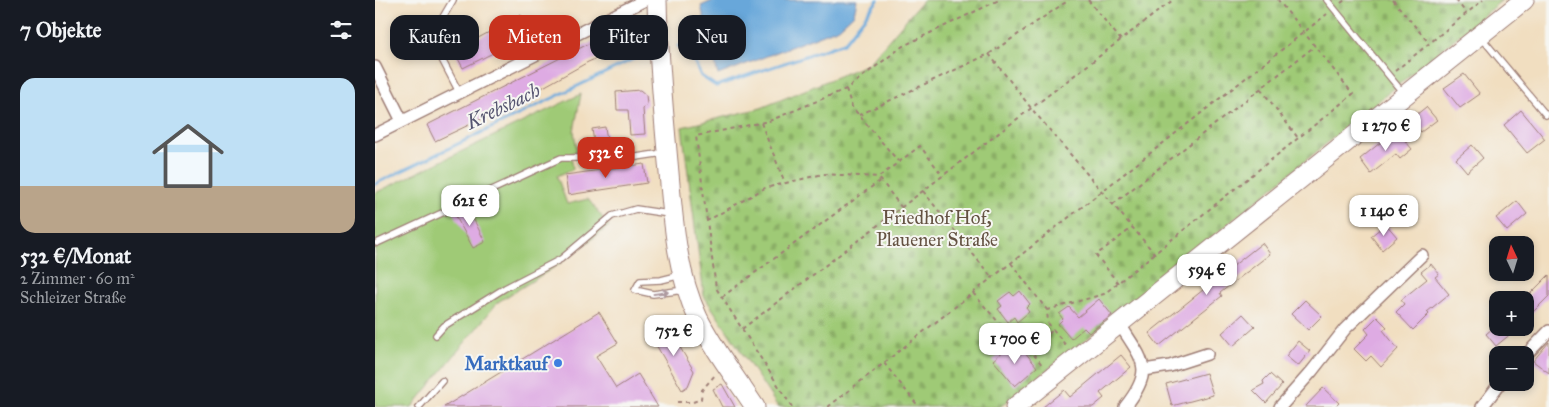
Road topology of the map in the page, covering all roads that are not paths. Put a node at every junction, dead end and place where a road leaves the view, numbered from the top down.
1 (453, 0) edge
2 (645, 0) edge
3 (657, 0) edge
4 (1327, 0) edge
5 (1524, 0) edge
6 (1479, 36) junction
7 (375, 67) edge
8 (459, 92) junction
9 (1405, 95) junction
10 (1546, 115) dead end
11 (402, 121) junction
12 (375, 135) edge
13 (667, 153) junction
14 (672, 214) junction
15 (377, 242) dead end
16 (1423, 255) dead end
17 (685, 282) junction
18 (1119, 323) junction
19 (1549, 331) edge
20 (436, 336) dead end
21 (1534, 347) edge
22 (1207, 354) dead end
23 (1145, 370) junction
24 (442, 381) dead end
25 (1494, 391) edge
26 (419, 407) edge
27 (755, 407) edge
28 (1015, 407) edge
29 (1125, 407) edge
30 (1279, 407) edge
31 (1482, 407) edge

1 - 8 lane
2 - 8 street
3 - 13 main road
4 - 9 lane
5 - 6 main road
6 - 9 main road
6 - 10 lane
7 - 11 street
8 - 11 street
9 - 18 main road
11 - 12 street
13 - 14 main road
13 - 15 lane
14 - 17 main road
14 - 20 lane
16 - 30 street
17 -> 17 lane
17 - 27 main road
18 - 23 street
18 - 28 main road
19 - 21 street
22 - 23 street
23 - 29 street
24 - 26 lane
25 - 31 street

